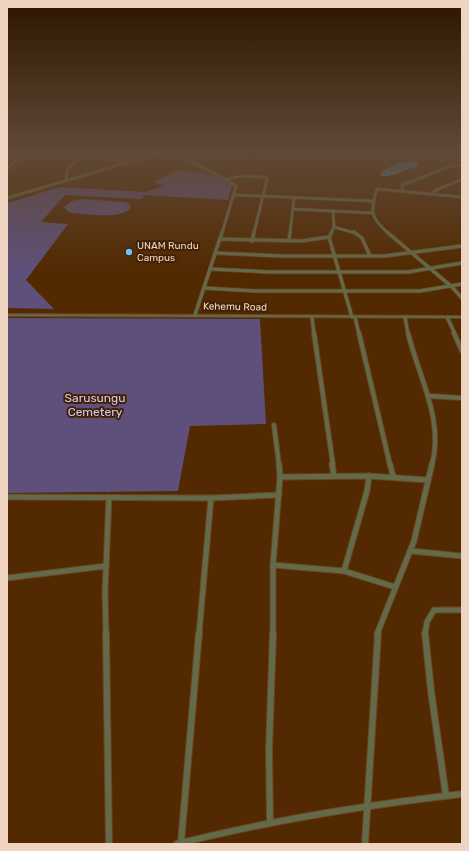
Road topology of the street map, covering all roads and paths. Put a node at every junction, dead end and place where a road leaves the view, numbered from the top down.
1 (25, 193) edge
2 (264, 193) edge
3 (376, 193) edge
4 (420, 193) edge
5 (433, 194) joint
6 (234, 195) joint
7 (263, 197) junction
8 (462, 197) edge
9 (7, 198) edge
10 (294, 198) junction
11 (373, 201) junction
12 (293, 209) junction
13 (332, 211) junction
14 (372, 213) junction
15 (334, 227) junction
16 (328, 237) junction
17 (220, 239) junction
18 (252, 241) junction
19 (290, 241) junction
20 (462, 246) edge
21 (215, 253) junction
22 (412, 253) junction
23 (335, 256) junction
24 (370, 256) junction
25 (462, 263) edge
26 (210, 269) junction
27 (431, 269) junction
28 (339, 272) junction
29 (462, 284) edge
30 (452, 287) junction
31 (204, 288) junction
32 (345, 291) junction
33 (462, 298) edge
34 (7, 315) edge
35 (195, 315) junction
36 (312, 317) junction
37 (353, 317) junction
38 (405, 317) junction
39 (447, 317) junction
40 (462, 318) edge
41 (462, 351) edge
42 (430, 396) junction
43 (462, 398) edge
44 (274, 425) dead end
45 (334, 476) junction
46 (369, 476) junction
47 (393, 476) junction
48 (280, 477) junction
49 (428, 480) junction
50 (279, 495) junction
51 (7, 496) edge
52 (109, 497) junction
53 (211, 498) junction
54 (411, 551) junction
55 (462, 556) edge
56 (272, 565) junction
57 (106, 566) junction
58 (344, 572) junction
59 (7, 578) edge
60 (395, 587) junction
61 (462, 610) edge
62 (462, 794) edge
63 (446, 796) junction
64 (366, 805) junction
65 (270, 823) junction
66 (109, 844) edge
67 (179, 844) edge
68 (366, 844) edge

1 - 9 street
2 - 7 street
3 - 11 street
4 - 5 street
5 - 8 street
6 - 7 street
6 - 17 street
7 - 10 street
7 - 18 street
10 - 11 street
10 - 12 street
11 - 14 street
12 - 13 street
12 - 19 street
13 - 14 street
13 - 15 street
14 - 22 street
15 - 16 street
15 - 24 street
16 - 19 street
16 - 23 street
17 - 18 street
17 - 21 street
18 - 19 street
20 - 22 street
21 - 23 street
21 - 26 street
22 - 24 street
22 - 27 street
23 - 24 street
23 - 28 street
25 - 27 street
26 - 28 street
26 - 31 street
27 - 28 street
27 - 30 street
28 - 32 street
29 - 30 street
30 - 32 street
30 - 33 street
31 - 32 street
31 - 35 street
32 - 37 street
34 - 35 street, Kehemu Road
35 - 36 street, Kehemu Road
36 - 37 street, Kehemu Road
36 - 45 street
37 - 38 street, Kehemu Road
37 - 47 street
38 - 39 street, Kehemu Road
38 - 42 street
39 - 40 street, Kehemu Road
39 - 41 street
42 - 43 street
42 - 49 street
44 - 48 street
45 - 46 street
45 - 48 street
46 - 47 street
46 - 58 street
47 - 49 street
48 - 50 street
49 - 54 street
50 - 53 street
50 - 56 street
51 - 52 street
52 - 53 street
52 - 57 street
53 - 67 street
54 - 55 street
54 - 60 street
56 - 58 street
56 - 65 street
57 - 59 street
57 - 66 street
58 - 60 street
60 - 64 street
61 - 63 street
62 - 63 street
63 - 64 street
64 - 65 street
64 - 68 street
65 - 67 street

